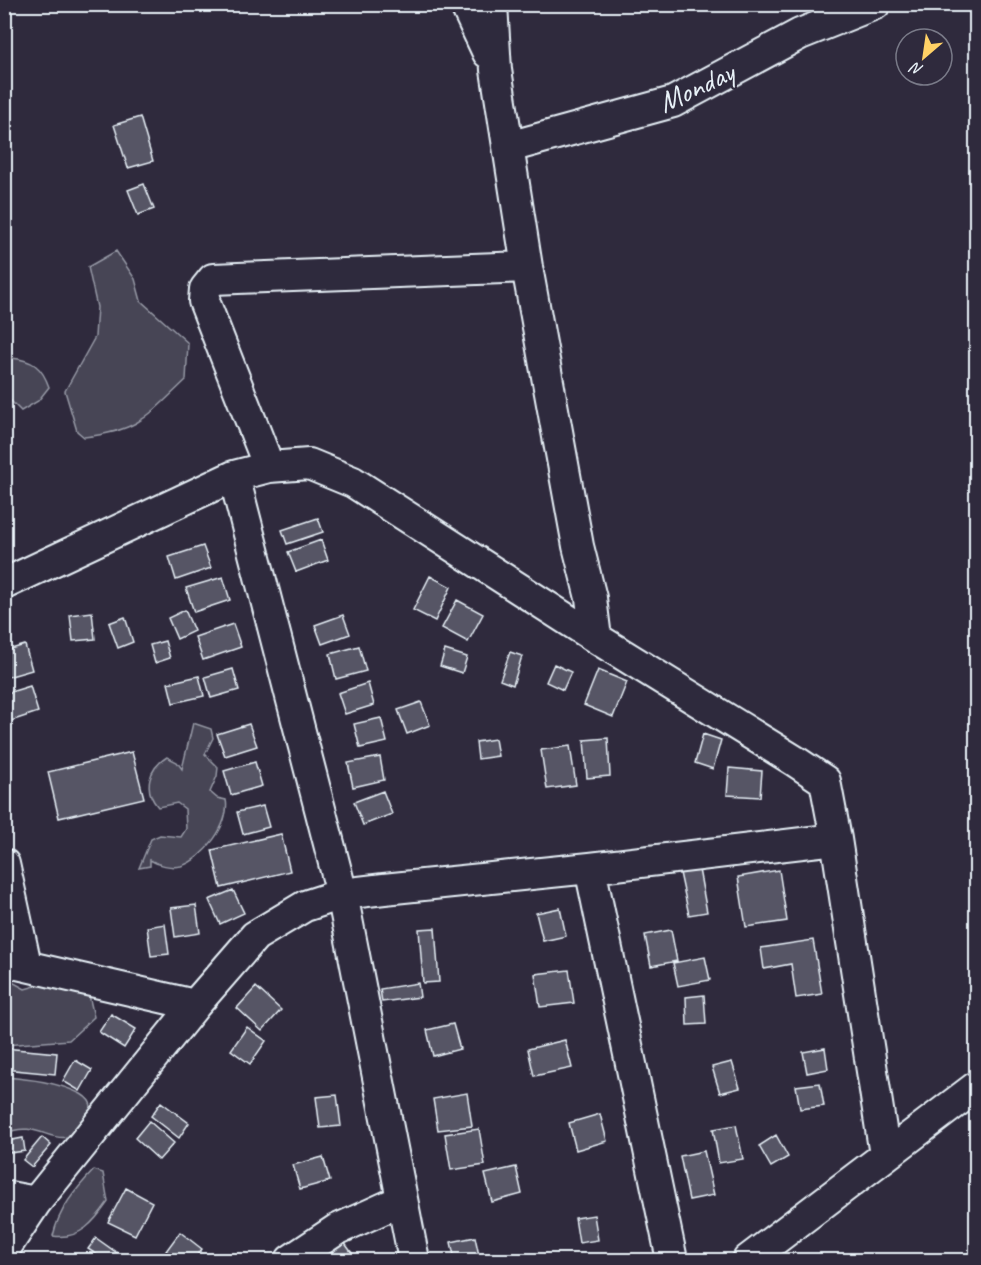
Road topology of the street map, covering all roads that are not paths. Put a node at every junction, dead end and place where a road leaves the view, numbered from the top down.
1 (465, 4) edge
2 (492, 4) edge
3 (875, 4) edge
4 (496, 70) junction
5 (509, 147) junction
6 (527, 267) junction
7 (269, 467) junction
8 (234, 476) junction
9 (4, 584) edge
10 (596, 638) junction
11 (837, 839) junction
12 (4, 864) edge
13 (590, 868) junction
14 (342, 894) junction
15 (15, 963) edge
16 (195, 1005) junction
17 (976, 1087) edge
18 (885, 1155) junction
19 (4, 1196) edge
20 (402, 1200) junction
21 (36, 1202) junction
22 (4, 1250) edge
23 (291, 1260) edge
24 (414, 1260) edge
25 (672, 1260) edge
26 (748, 1260) edge

1 - 4 street
2 - 4 street
3 - 5 street, Monday
4 - 5 street
5 - 6 street
6 - 7 street
6 - 10 street
7 - 8 street
7 - 10 street
8 - 9 street
8 - 14 street
10 - 11 street
11 - 13 street
11 - 18 street
12 - 15 street
13 - 14 street
13 - 25 street
14 - 16 street
14 - 20 street
15 - 16 street
16 - 21 street
17 - 18 street
18 - 26 street
19 - 21 street
20 - 23 street
20 - 24 street
21 - 22 street

